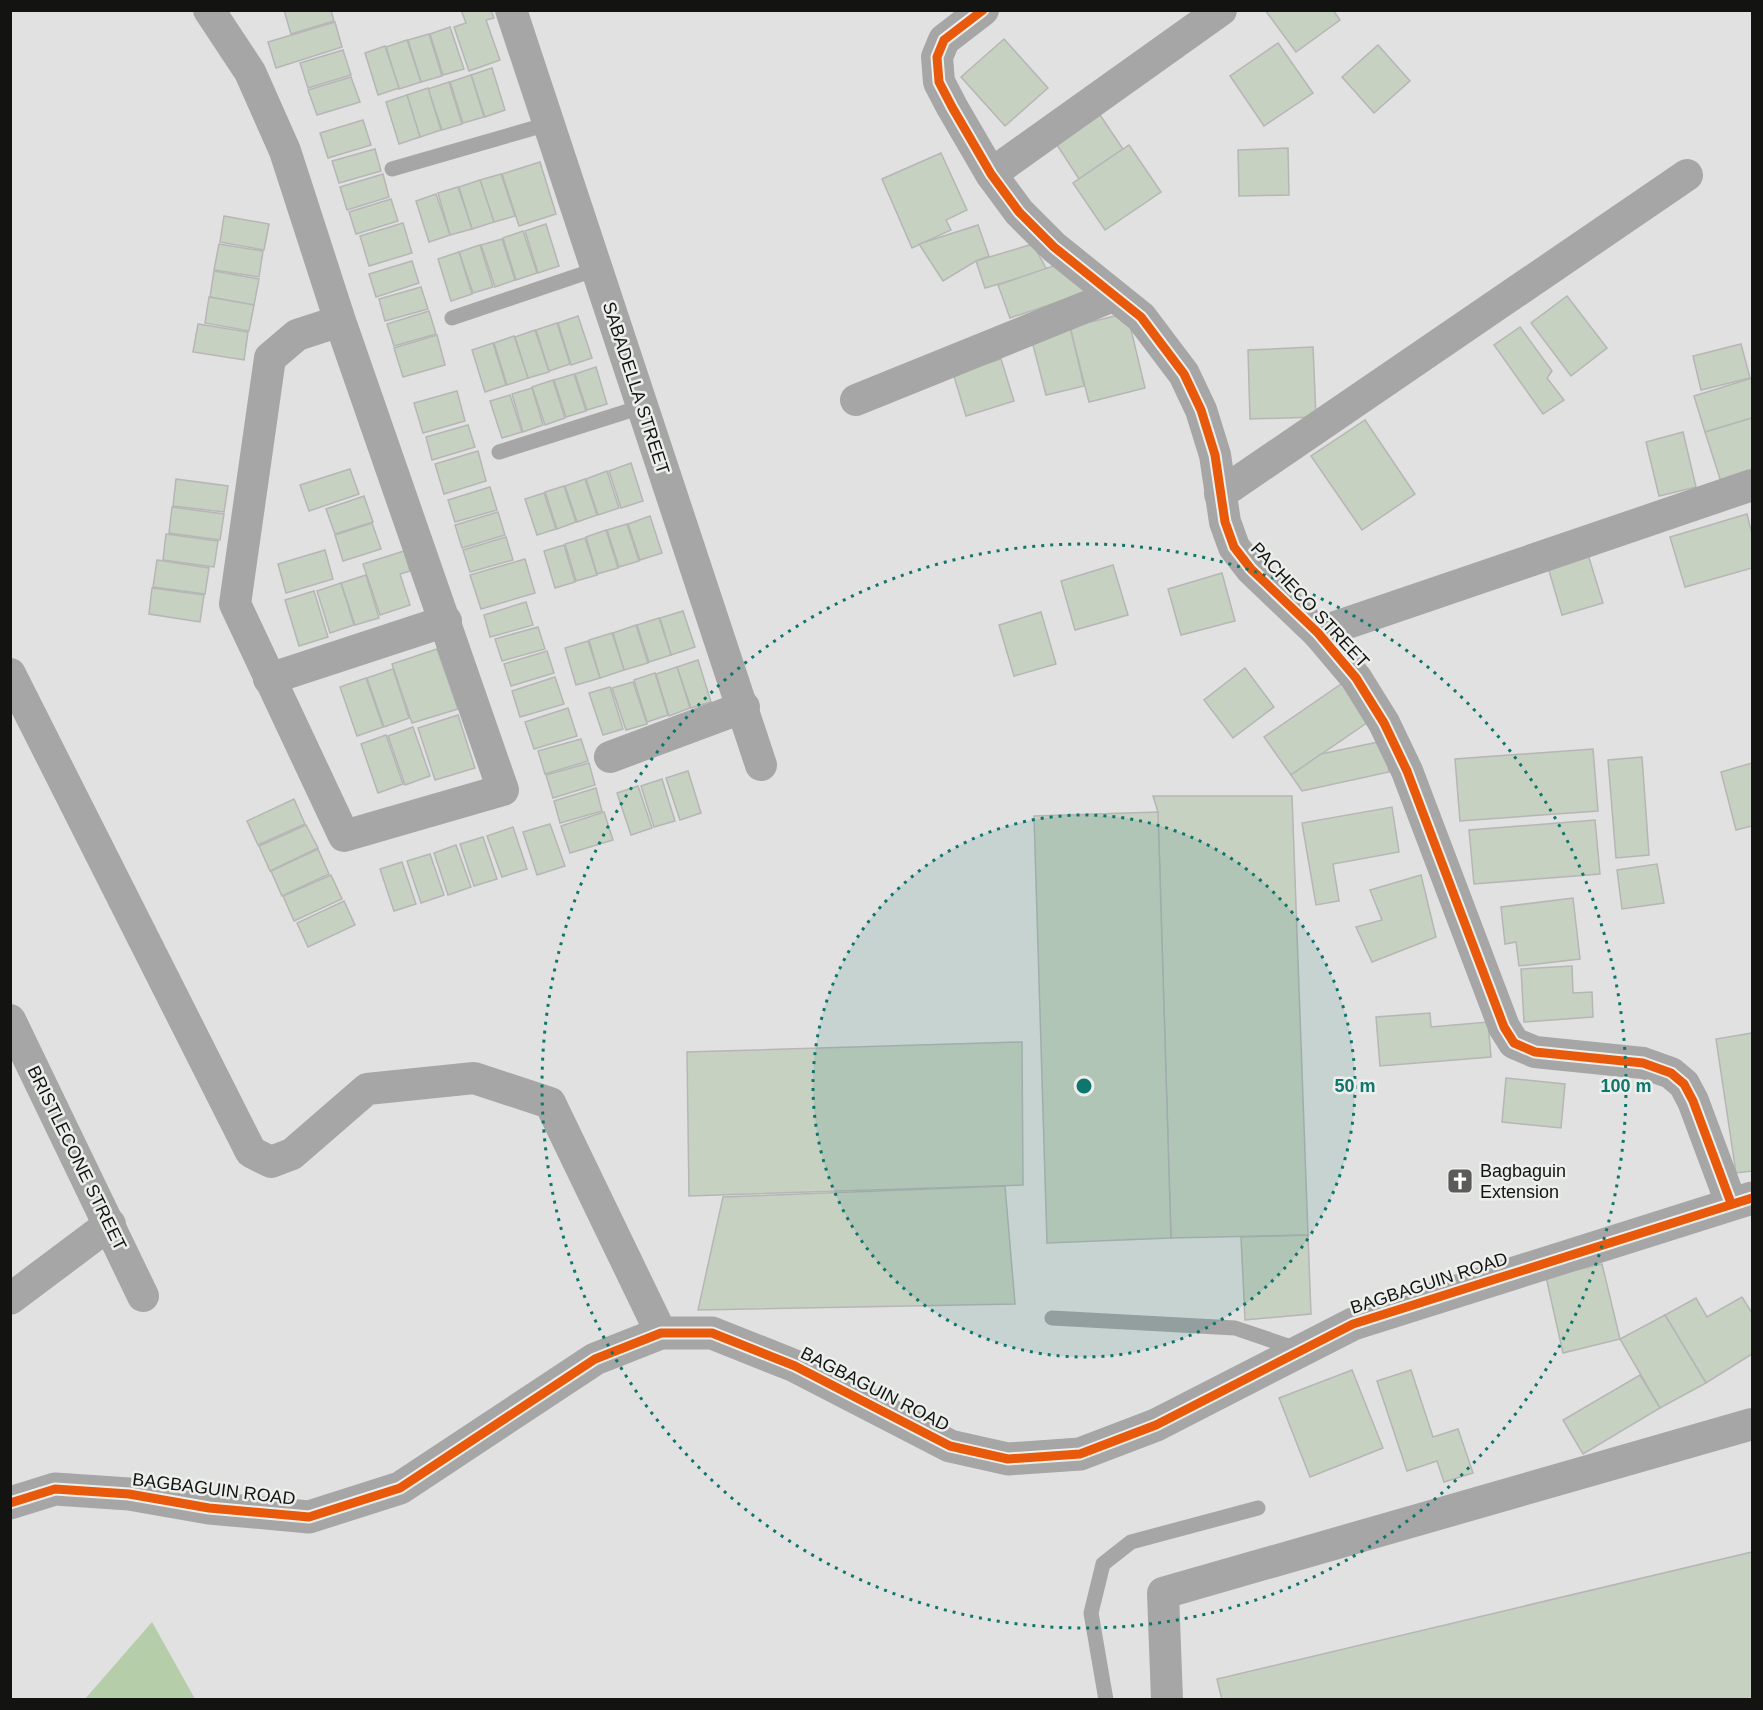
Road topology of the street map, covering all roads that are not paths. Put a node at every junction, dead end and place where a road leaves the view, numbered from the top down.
1 (209, 10) edge
2 (511, 10) edge
3 (983, 10) edge
4 (1221, 10) edge
5 (548, 124) junction
6 (392, 169) dead end
7 (991, 174) junction
8 (1687, 176) dead end
9 (597, 269) junction
10 (1113, 296) junction
11 (452, 318) dead end
12 (340, 321) junction
13 (856, 400) dead end
14 (641, 407) junction
15 (499, 452) dead end
16 (1752, 485) edge
17 (1220, 494) junction
18 (446, 621) junction
19 (1318, 633) junction
20 (10, 674) edge
21 (269, 679) junction
22 (744, 707) junction
23 (610, 757) dead end
24 (761, 765) dead end
25 (10, 1020) edge
26 (1742, 1201) edge
27 (110, 1224) junction
28 (16, 1285) edge
29 (143, 1296) dead end
30 (1052, 1318) dead end
31 (661, 1333) junction
32 (1304, 1352) junction
33 (1752, 1424) edge
34 (10, 1503) edge
35 (1258, 1508) dead end
36 (1106, 1700) edge
37 (1167, 1700) edge

1 - 12 street
2 - 5 street, SABADELLA STREET
3 - 7 street, PACHECO STREET
4 - 7 street
5 - 6 lane
5 - 9 street, SABADELLA STREET
7 - 10 street, PACHECO STREET
8 - 17 street
9 - 11 lane
9 - 14 street, SABADELLA STREET
10 - 13 street
10 - 17 street, PACHECO STREET
12 - 18 street
12 - 21 street
14 - 15 lane
14 - 22 street, SABADELLA STREET
16 - 19 street
17 - 19 street, PACHECO STREET
18 - 21 street
18 - 21 street
19 - 26 street, PACHECO STREET
20 - 31 street
22 - 23 street
22 - 24 street, SABADELLA STREET
25 - 27 street, BRISTLECONE STREET
26 - 32 street, BAGBAGUIN ROAD
27 - 28 street
27 - 29 street, BRISTLECONE STREET
30 - 32 lane
31 - 32 street, BAGBAGUIN ROAD
31 - 34 street, BAGBAGUIN ROAD
33 - 37 street
35 - 36 lane

